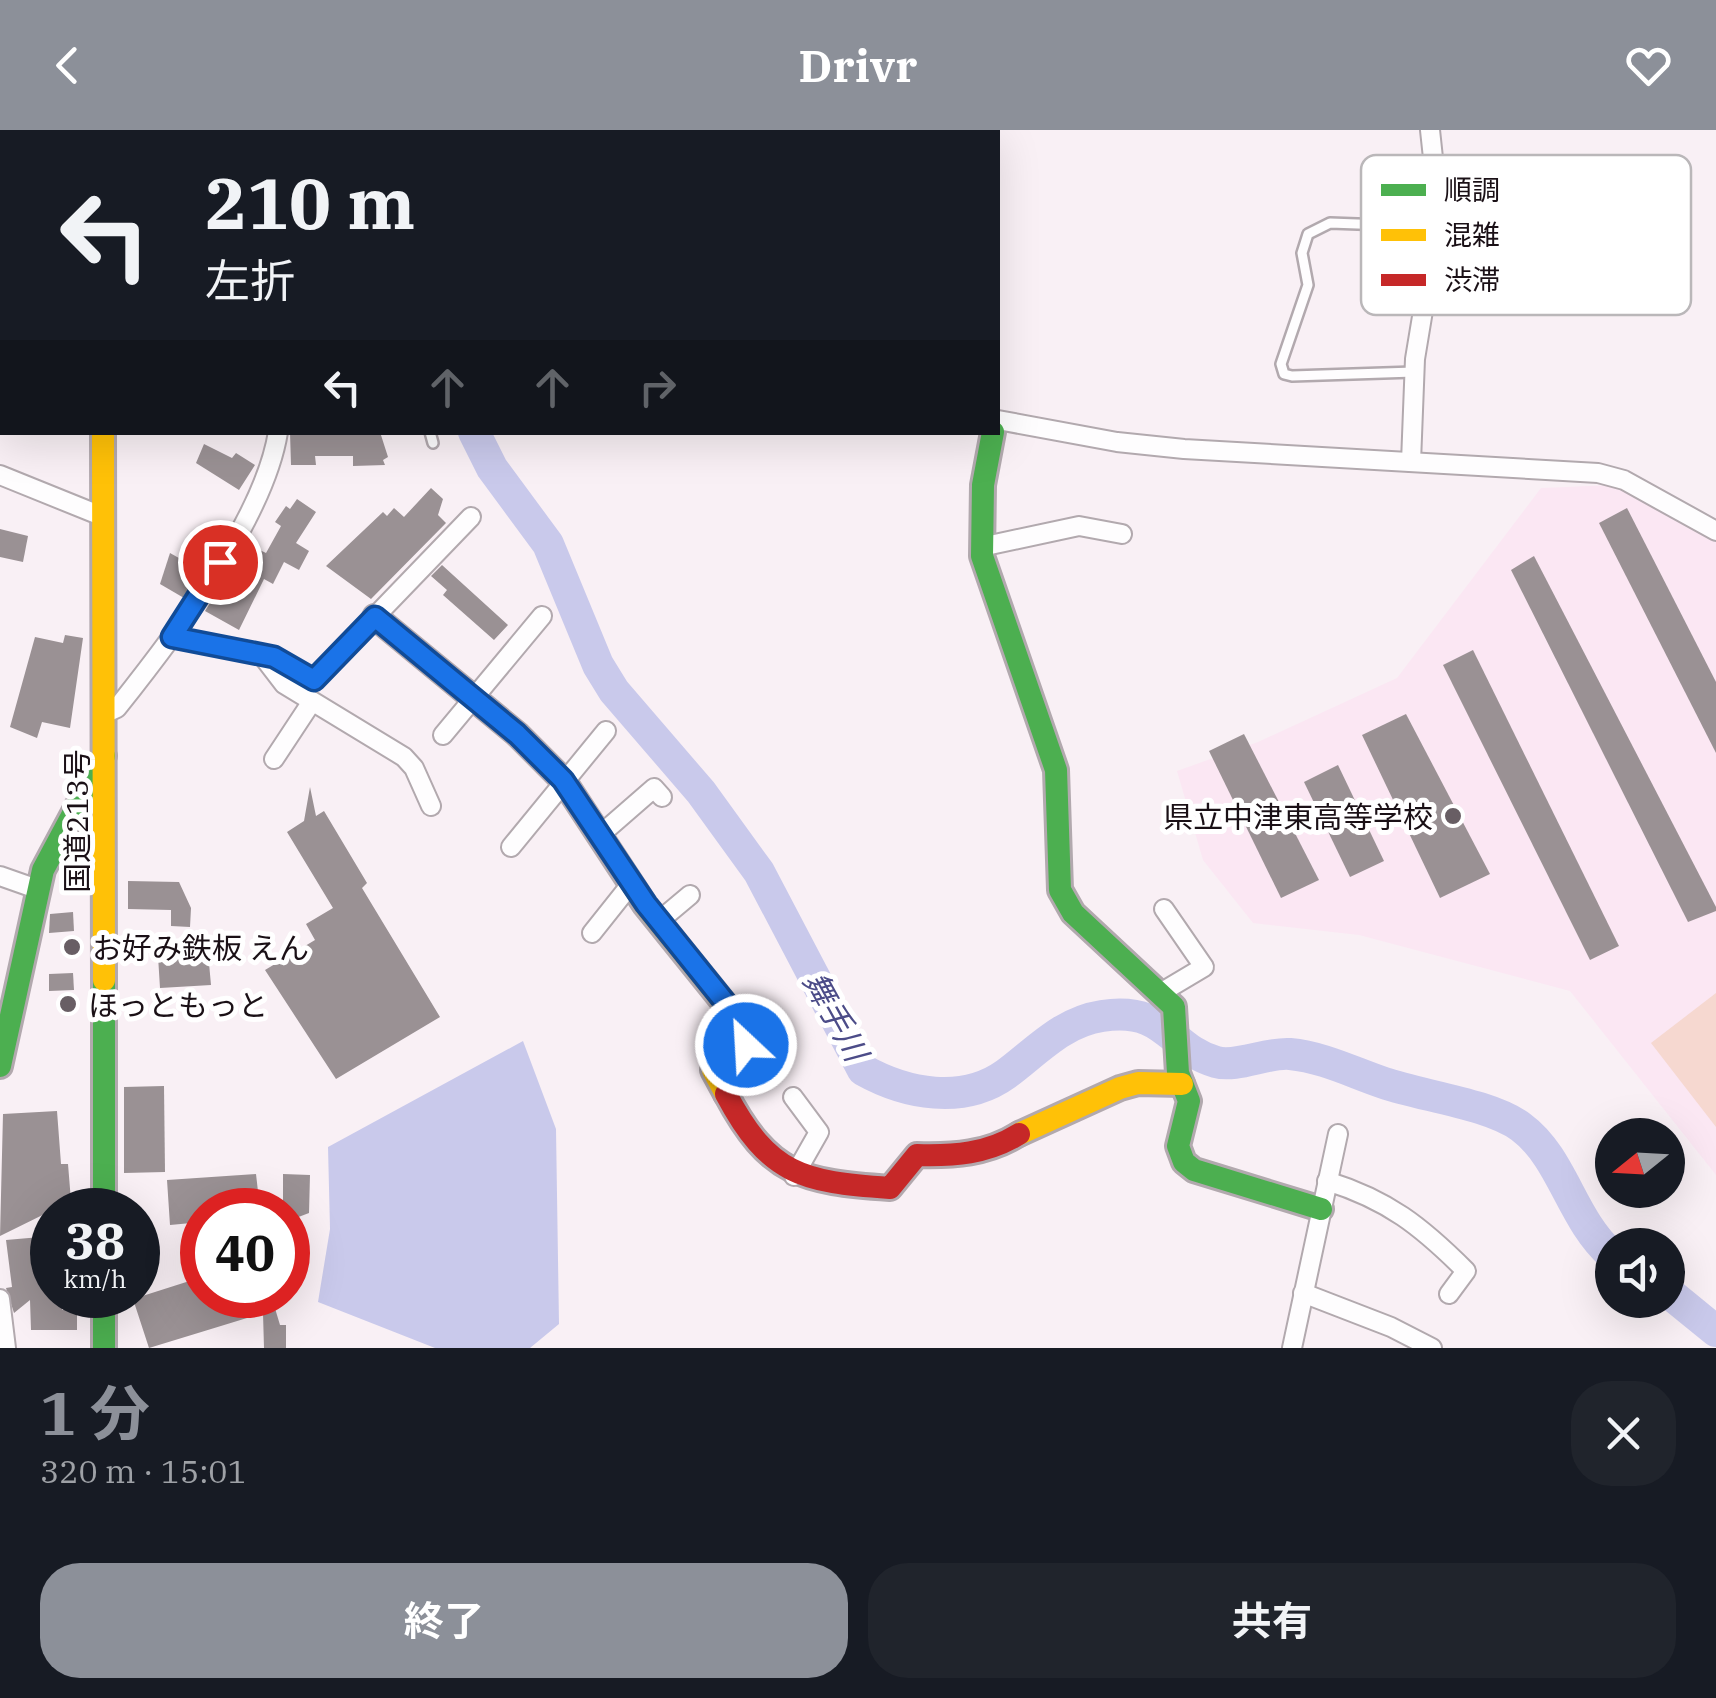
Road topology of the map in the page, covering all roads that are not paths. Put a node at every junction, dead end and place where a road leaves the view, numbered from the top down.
1 (1430, 130) edge
2 (1433, 155) edge
3 (1361, 225) edge
4 (1423, 315) edge
5 (1414, 372) junction
6 (1000, 420) edge
7 (103, 435) edge
8 (277, 435) edge
9 (992, 435) edge
10 (1410, 462) junction
11 (0, 474) edge
12 (104, 517) junction
13 (471, 518) dead end
14 (1716, 531) edge
15 (1122, 534) dead end
16 (981, 547) junction
17 (542, 616) dead end
18 (375, 617) junction
19 (172, 637) junction
20 (261, 654) junction
21 (474, 698) junction
22 (311, 703) junction
23 (106, 713) junction
24 (606, 731) dead end
25 (443, 736) dead end
26 (106, 751) junction
27 (274, 760) dead end
28 (564, 782) junction
29 (662, 798) dead end
30 (431, 806) dead end
31 (600, 835) junction
32 (512, 848) dead end
33 (0, 876) edge
34 (631, 884) junction
35 (37, 889) junction
36 (690, 895) dead end
37 (1164, 908) dead end
38 (660, 921) junction
39 (592, 933) dead end
40 (1162, 992) junction
41 (0, 1066) edge
42 (1182, 1084) junction
43 (793, 1097) dead end
44 (1338, 1134) dead end
45 (794, 1176) junction
46 (1327, 1181) junction
47 (104, 1188) edge
48 (1320, 1208) junction
49 (1303, 1293) junction
50 (1449, 1294) dead end
51 (0, 1299) edge
52 (104, 1318) edge
53 (6, 1348) edge
54 (104, 1348) edge
55 (1292, 1348) edge
56 (1432, 1348) edge

1 - 2 street
3 - 5 lane
4 - 5 street
5 - 10 street
6 - 10 street
7 - 12 main road, 国道213号
8 - 19 street
9 - 16 main road
10 - 14 street
11 - 12 street
12 - 23 main road, 国道213号
13 - 18 street
15 - 16 street
16 - 40 main road
17 - 21 street
18 - 20 street
18 - 21 main road
19 - 20 street
19 - 23 street
20 - 22 street
21 - 25 street
21 - 28 main road
22 - 27 street
22 - 30 street
23 - 26 main road, 国道213号
24 - 28 street
26 - 35 main road
26 - 47 main road, 国道213号
28 - 31 main road
28 - 32 street
29 - 31 street
31 - 34 main road
33 - 35 street
34 - 38 main road
34 - 39 street
35 - 41 main road
36 - 38 street
37 - 40 street
38 - 45 main road
40 - 42 main road
42 - 45 main road
42 - 48 main road
43 - 45 street
44 - 46 street
46 - 48 street
46 - 50 street
48 - 49 street
49 - 55 street
49 - 56 street
51 - 53 street
52 - 54 main road

